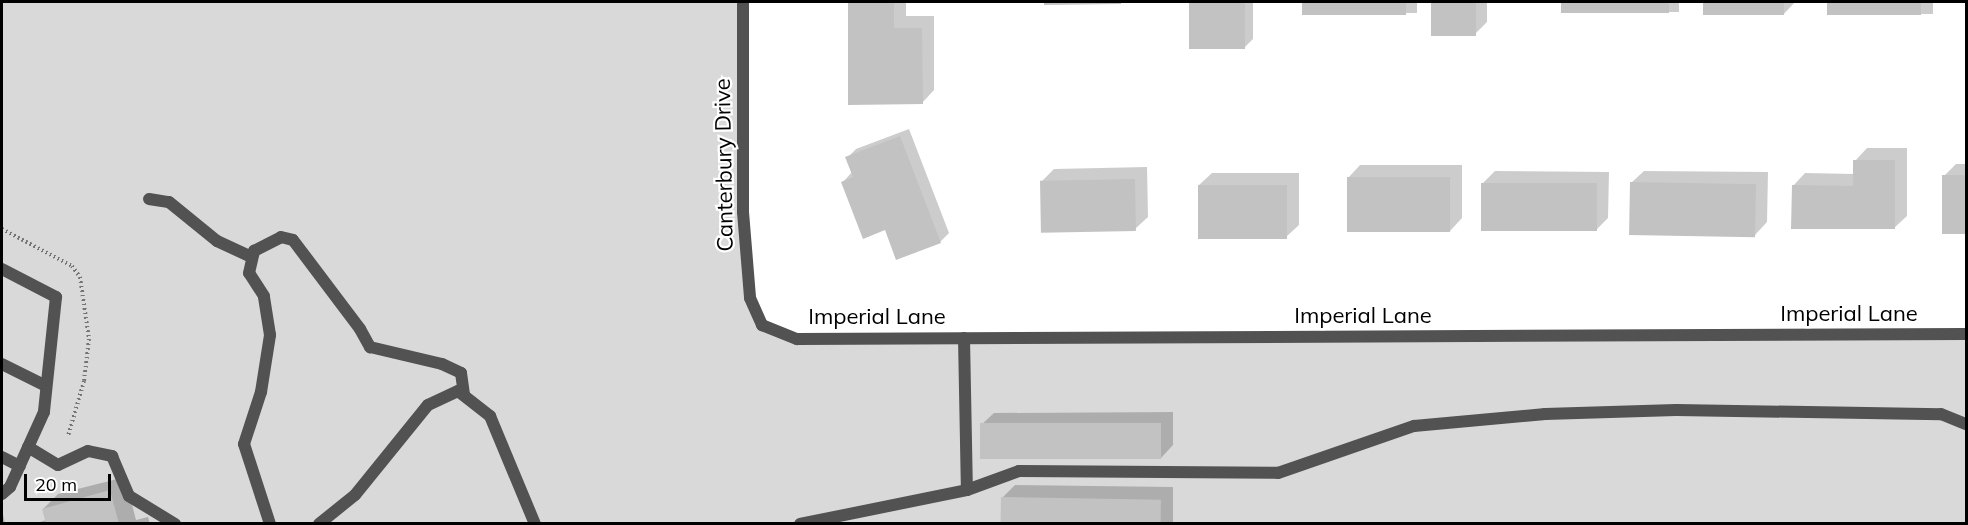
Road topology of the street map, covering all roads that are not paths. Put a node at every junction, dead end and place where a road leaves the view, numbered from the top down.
1 (743, 2) edge
2 (149, 199) dead end
3 (251, 257) junction
4 (2, 269) edge
5 (762, 325) joint
6 (1966, 334) edge
7 (964, 338) junction
8 (2, 364) edge
9 (46, 386) junction
10 (464, 394) junction
11 (1966, 424) edge
12 (28, 447) junction
13 (2, 457) edge
14 (20, 466) junction
15 (967, 490) junction
16 (2, 494) edge
17 (175, 524) edge
18 (270, 524) edge
19 (319, 524) edge
20 (536, 524) edge
21 (800, 524) edge

1 - 5 street, Canterbury Drive
2 - 3 street
3 - 10 street
3 - 18 street
4 - 9 street
5 - 7 street, Imperial Lane
6 - 7 street, Imperial Lane
7 - 15 street
8 - 9 street
9 - 12 street
10 - 19 street
10 - 20 street
11 - 15 street
12 - 14 street
12 - 17 street
13 - 14 street
14 - 16 street
15 - 21 street

